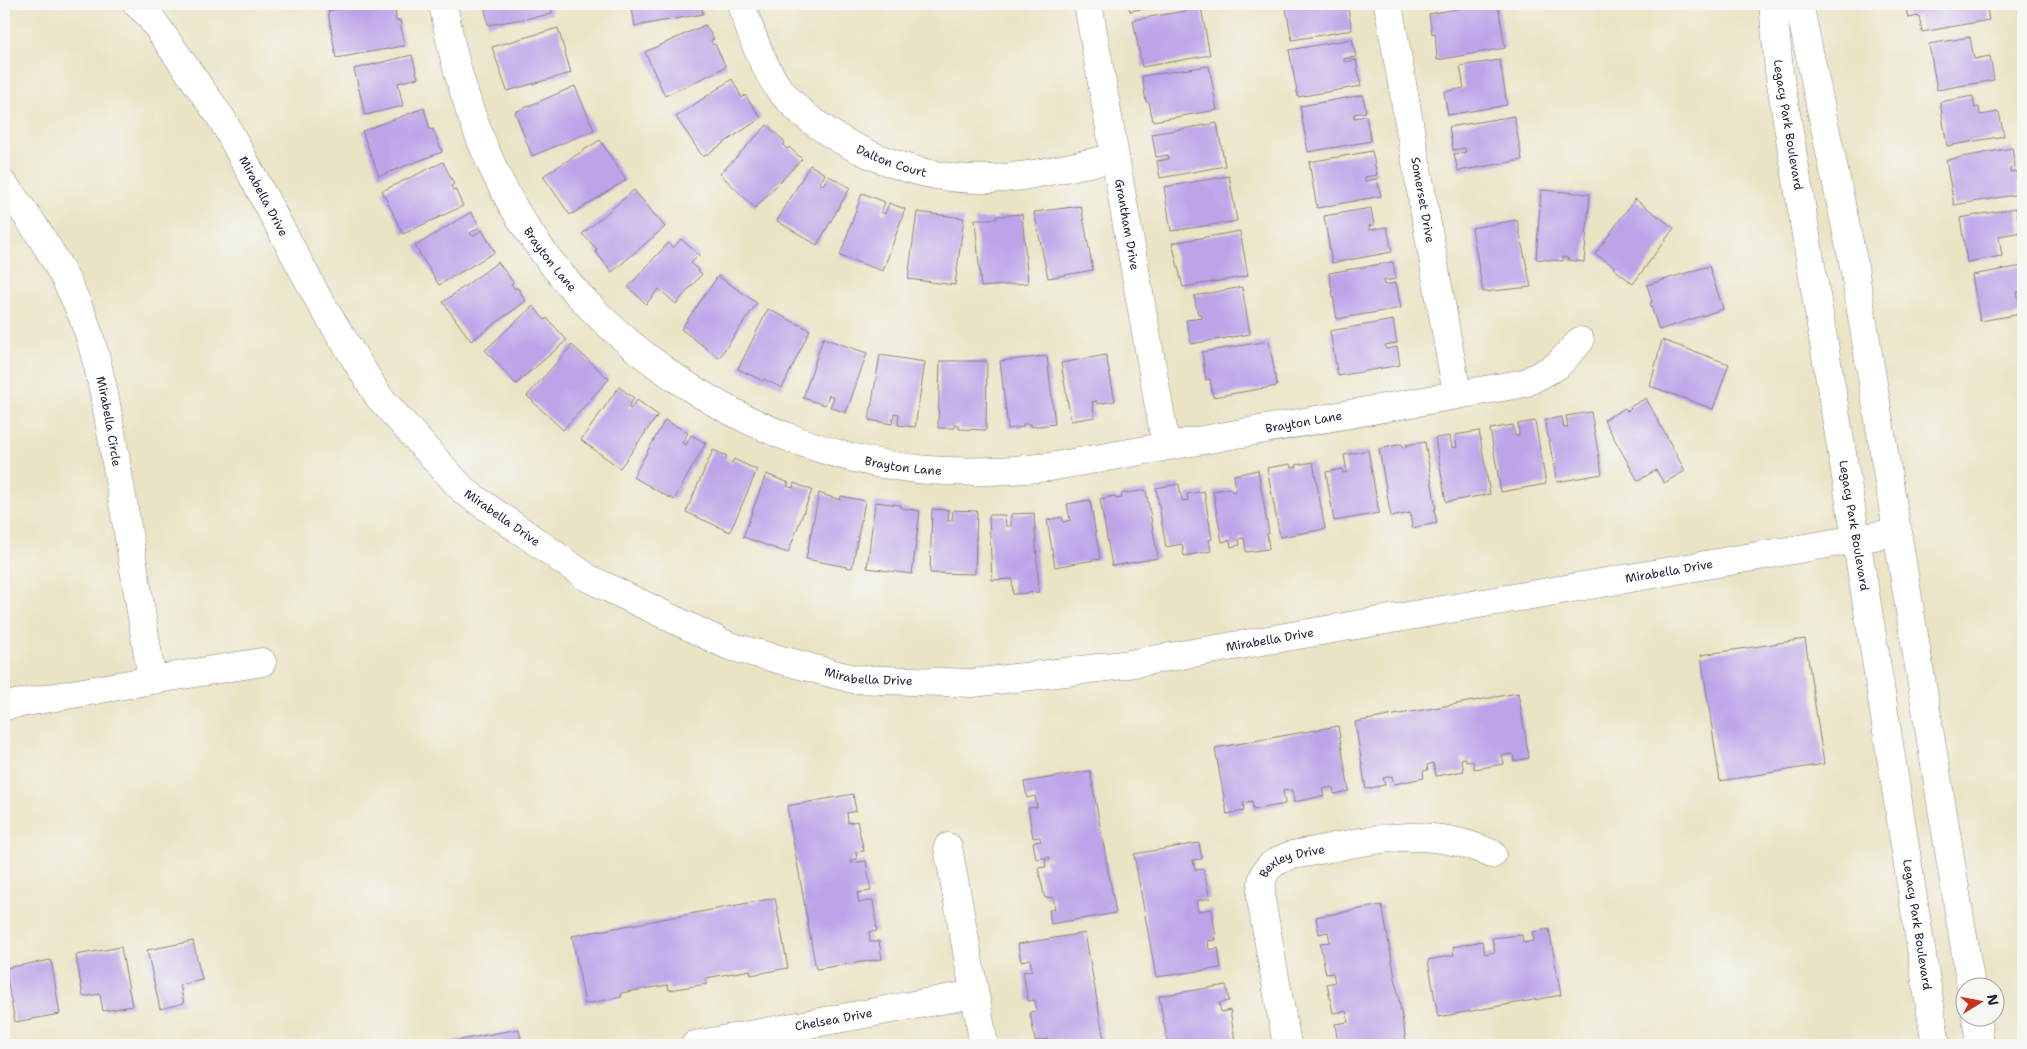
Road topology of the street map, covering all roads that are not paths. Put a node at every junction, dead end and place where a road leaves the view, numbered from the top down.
1 (137, 4) edge
2 (443, 4) edge
3 (741, 4) edge
4 (1088, 4) edge
5 (1388, 4) edge
6 (1773, 4) edge
7 (1798, 4) edge
8 (1115, 158) junction
9 (4, 185) edge
10 (1580, 341) dead end
11 (1457, 394) junction
12 (1166, 446) junction
13 (1898, 532) junction
14 (1856, 539) junction
15 (262, 662) dead end
16 (152, 680) junction
17 (4, 706) edge
18 (948, 847) dead end
19 (1492, 854) dead end
20 (1969, 976) edge
21 (974, 994) junction
22 (1977, 1026) edge
23 (695, 1045) edge
24 (984, 1045) edge
25 (1288, 1045) edge
26 (1936, 1045) edge
27 (1980, 1045) edge

1 - 14 street, Mirabella Drive
2 - 12 street, Brayton Lane
3 - 8 street, Dalton Court
4 - 8 street, Grantham Drive
5 - 11 street, Somerset Drive
6 - 14 street, Legacy Park Boulevard
7 - 13 street
8 - 12 street, Grantham Drive
9 - 16 street, Mirabella Circle
10 - 11 street, Brayton Lane
11 - 12 street, Brayton Lane
13 - 14 street, Mirabella Drive
13 - 20 street
14 - 26 street, Legacy Park Boulevard
15 - 16 street
16 - 17 street
18 - 21 street
19 - 25 street, Bexley Drive
21 - 23 street, Chelsea Drive
21 - 24 street
22 - 27 street

